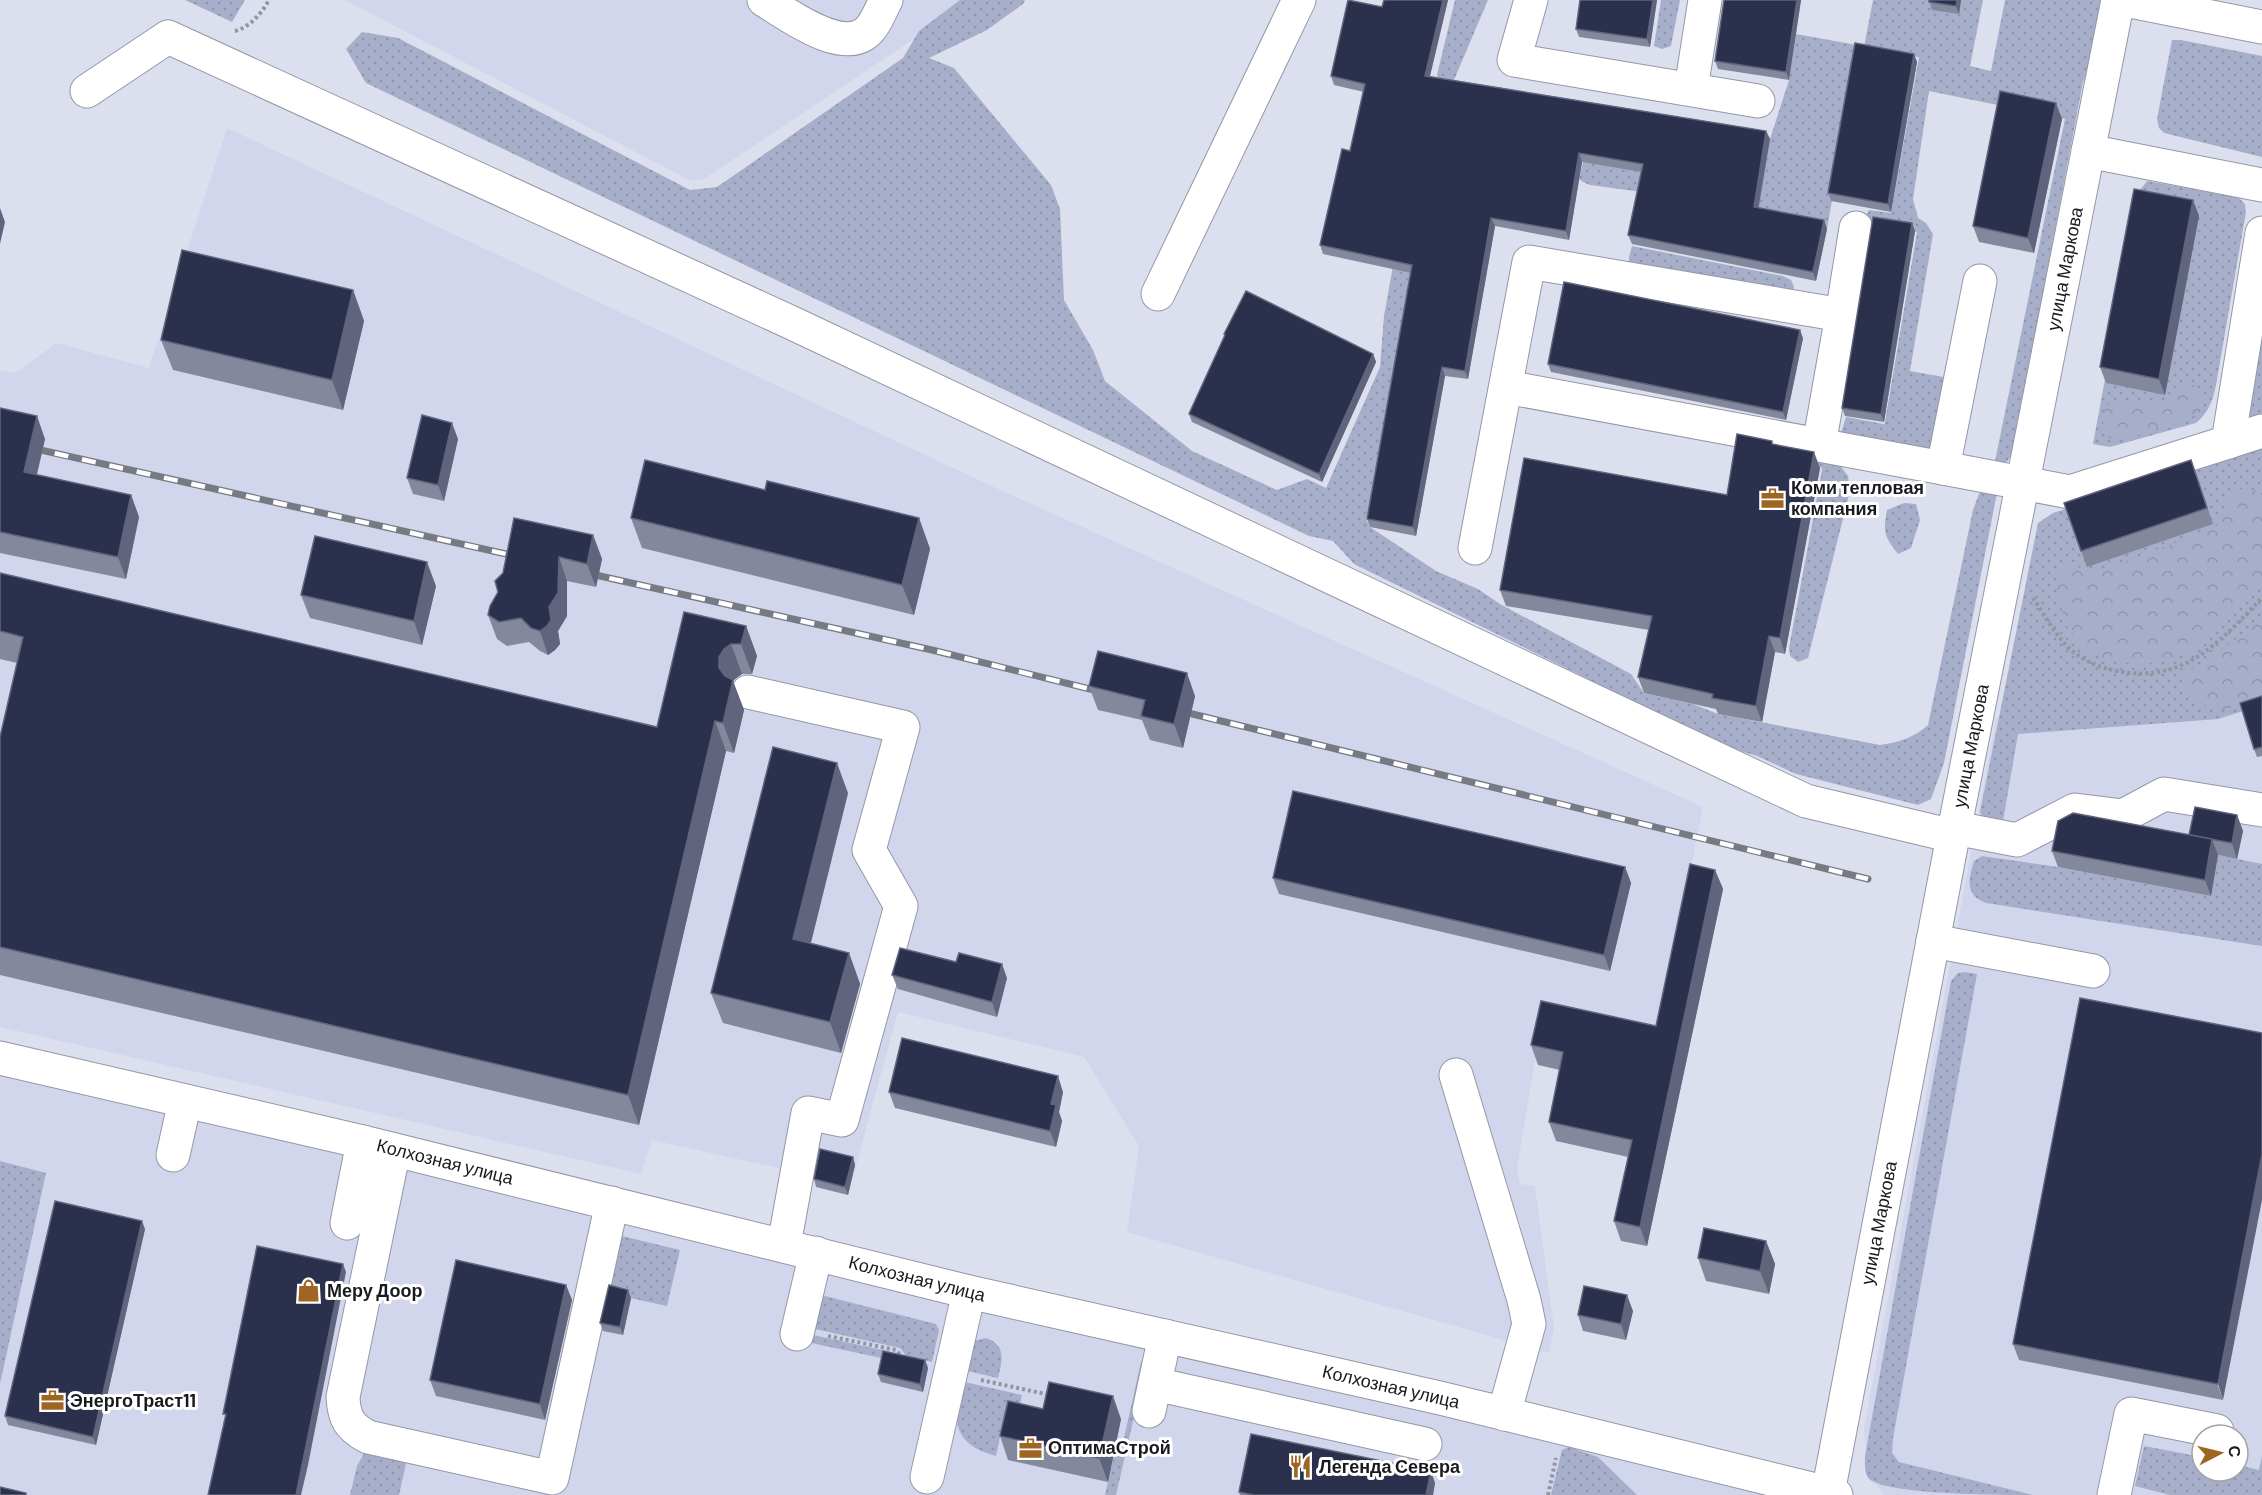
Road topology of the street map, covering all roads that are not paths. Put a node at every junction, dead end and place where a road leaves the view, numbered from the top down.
1 (764, 0) edge
2 (886, 0) edge
3 (1299, 0) edge
4 (1531, 0) edge
5 (1705, 0) edge
6 (2118, 0) edge
7 (2125, 0) edge
8 (2262, 27) edge
9 (1691, 89) junction
10 (87, 91) dead end
11 (1758, 101) dead end
12 (2088, 151) junction
13 (2262, 185) edge
14 (1856, 228) dead end
15 (2262, 233) edge
16 (1980, 281) dead end
17 (1158, 294) dead end
18 (2257, 312) edge
19 (1842, 315) junction
20 (1506, 387) junction
21 (2262, 431) edge
22 (2228, 442) junction
23 (1819, 445) junction
24 (1943, 468) junction
25 (2023, 484) junction
26 (1475, 548) dead end
27 (748, 692) dead end
28 (2262, 810) edge
29 (1954, 832) junction
30 (1934, 941) junction
31 (2093, 971) dead end
32 (0, 1058) edge
33 (1456, 1075) dead end
34 (185, 1101) junction
35 (363, 1142) junction
36 (394, 1150) junction
37 (173, 1155) dead end
38 (612, 1203) junction
39 (347, 1223) dead end
40 (784, 1245) junction
41 (816, 1253) junction
42 (969, 1292) junction
43 (798, 1332) road end
44 (1165, 1336) junction
45 (1504, 1413) junction
46 (2190, 1425) edge
47 (1425, 1444) dead end
48 (927, 1478) dead end
49 (1832, 1494) edge
50 (2114, 1495) edge

1 - 2 street
3 - 17 street
4 - 9 street
5 - 9 street
6 - 12 street, улица Маркова
7 - 8 street
9 - 11 street
10 - 29 street
12 - 13 street
12 - 25 street, улица Маркова
14 - 19 street
15 - 18 street
16 - 24 street
18 - 22 street
19 - 20 street
19 - 23 street
20 - 23 street
20 - 26 street
21 - 22 street
22 - 25 street
23 - 24 street
24 - 25 street
25 - 29 street, улица Маркова
27 - 40 street
28 - 29 street
29 - 30 street, улица Маркова
30 - 31 street
30 - 49 street, улица Маркова
32 - 34 street, Колхозная улица
33 - 45 street
34 - 35 street, Колхозная улица
34 - 37 street
35 - 36 street, Колхозная улица
35 - 39 street
36 - 38 street, Колхозная улица
36 - 38 street
38 - 40 street, Колхозная улица
40 - 41 street, Колхозная улица
41 - 42 street, Колхозная улица
41 - 43 street
42 - 44 street, Колхозная улица
42 - 48 street
44 - 45 street, Колхозная улица
44 - 47 street
45 - 49 street, Колхозная улица
46 - 50 street

